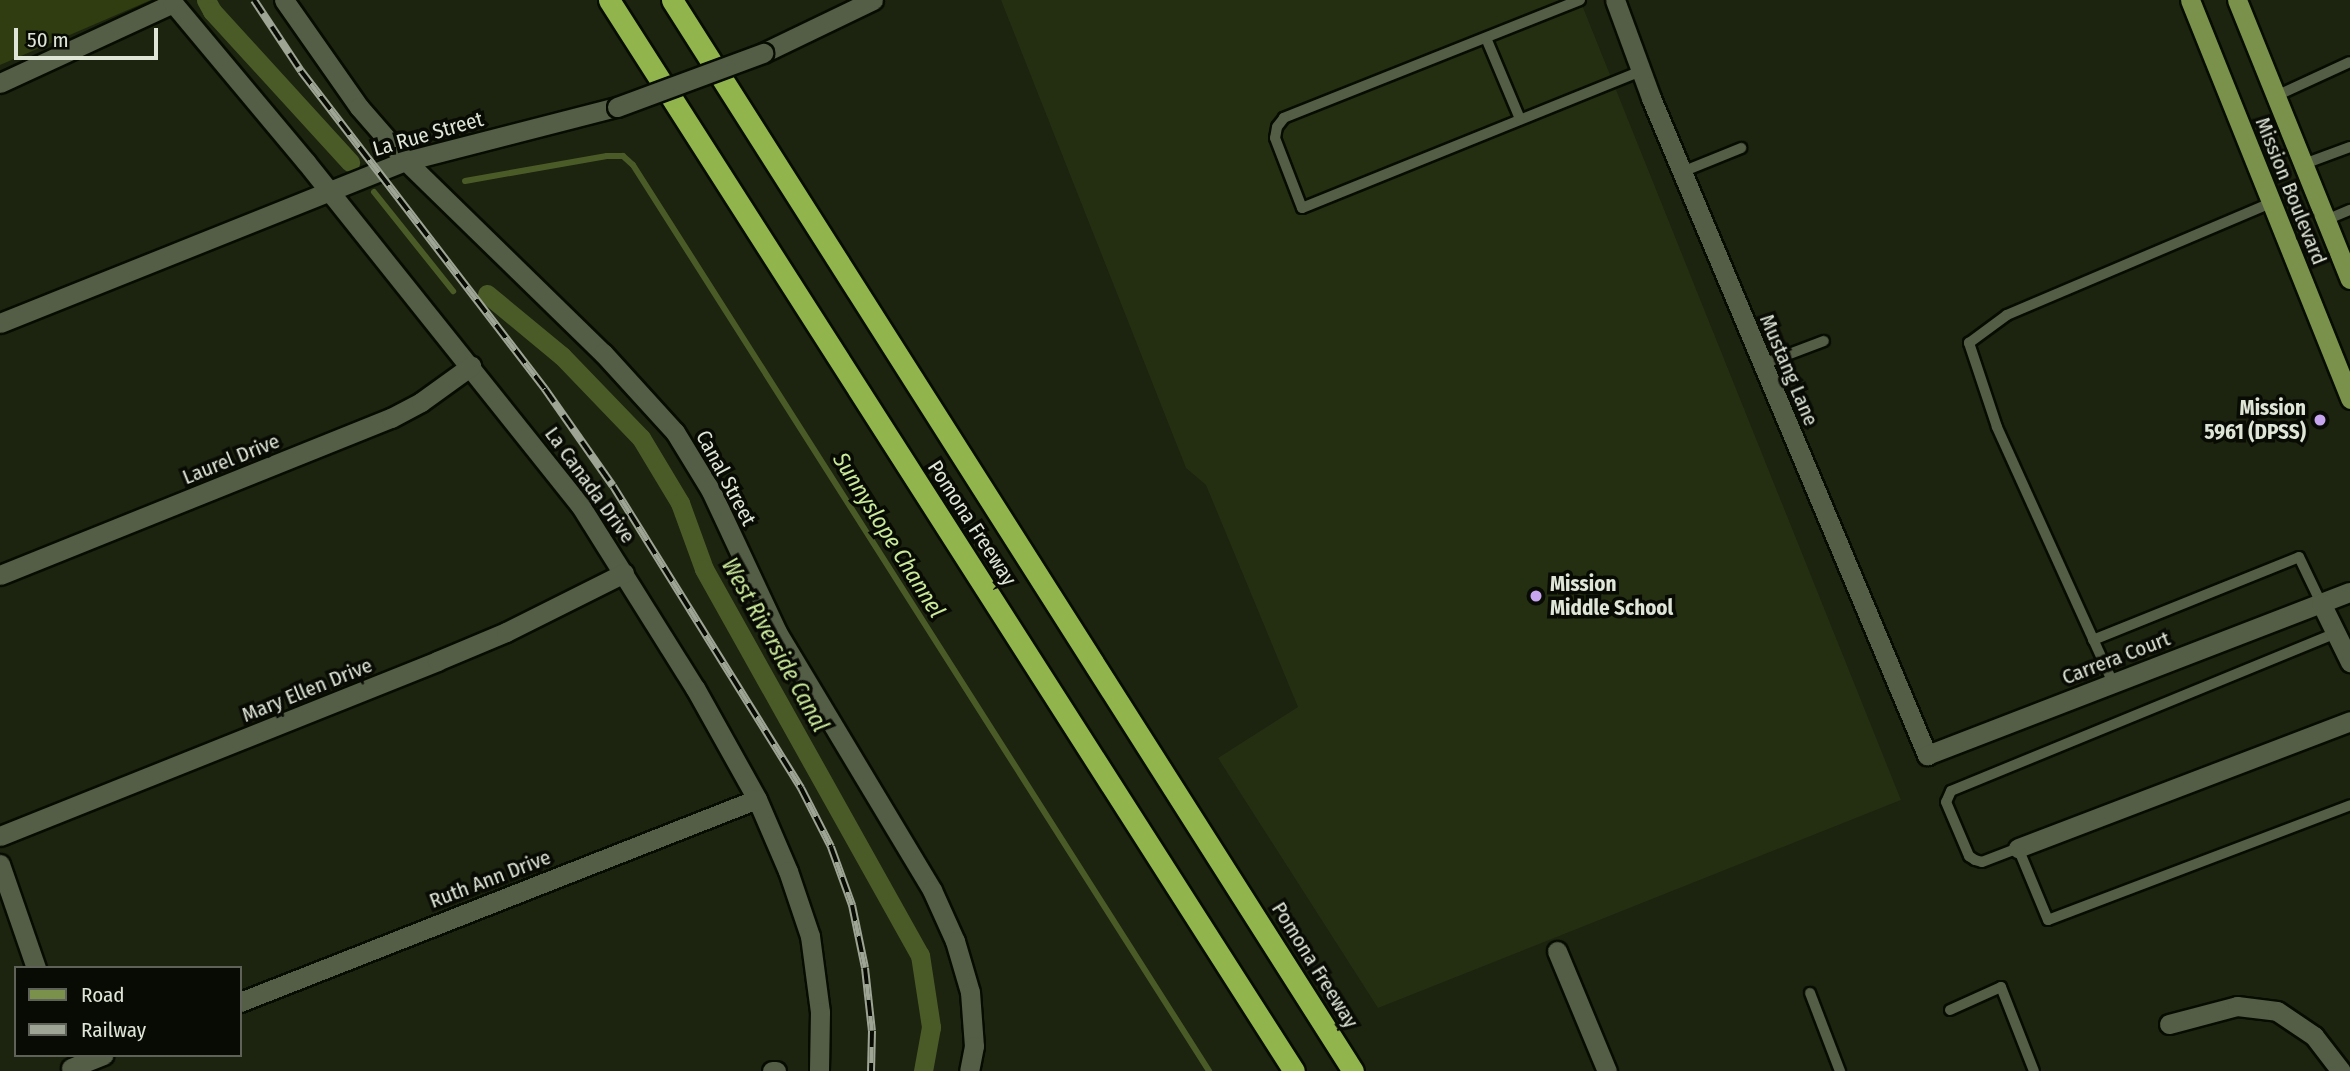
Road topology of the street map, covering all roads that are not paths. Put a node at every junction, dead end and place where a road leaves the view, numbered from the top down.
1 (284, 0) edge
2 (609, 0) edge
3 (672, 0) edge
4 (873, 0) edge
5 (1580, 0) edge
6 (1615, 0) edge
7 (2189, 0) edge
8 (2237, 0) edge
9 (1486, 37) junction
10 (2350, 62) edge
11 (1641, 71) junction
12 (0, 83) edge
13 (2276, 96) junction
14 (1520, 119) junction
15 (2350, 147) edge
16 (1741, 148) dead end
17 (406, 161) junction
18 (2304, 164) junction
19 (1682, 173) junction
20 (328, 190) junction
21 (2271, 203) junction
22 (2350, 210) edge
23 (2326, 220) junction
24 (2350, 279) edge
25 (0, 323) edge
26 (1825, 341) dead end
27 (1762, 364) junction
28 (471, 366) junction
29 (2350, 400) edge
30 (624, 573) junction
31 (0, 575) edge
32 (2350, 592) edge
33 (2321, 603) junction
34 (2336, 633) junction
35 (2093, 640) junction
36 (2350, 662) edge
37 (2113, 683) junction
38 (2350, 721) edge
39 (1927, 755) joint
40 (757, 799) junction
41 (2350, 805) edge
42 (0, 836) edge
43 (2018, 848) junction
44 (0, 864) edge
45 (1557, 951) dead end
46 (35, 966) edge
47 (1810, 993) dead end
48 (242, 1001) edge
49 (1950, 1010) dead end
50 (2169, 1024) dead end
51 (97, 1057) edge
52 (70, 1065) edge
53 (819, 1071) edge
54 (969, 1071) edge
55 (1294, 1071) edge
56 (1353, 1071) edge
57 (1607, 1071) edge
58 (1840, 1071) edge
59 (2034, 1071) edge
60 (2341, 1071) edge

1 - 17 street, Canal Street
2 - 55 highway, Pomona Freeway
3 - 56 highway, Pomona Freeway
4 - 17 street, La Rue Street, bridge
5 - 9 lane
6 - 11 street, Mustang Lane
7 - 21 main road, Mission Boulevard
8 - 13 main road, Mission Boulevard
9 - 14 lane
9 - 14 lane
10 - 13 lane
11 - 14 lane
11 - 19 street, Mustang Lane
12 - 20 street, La Canada Drive
13 - 18 main road, Mission Boulevard
15 - 18 lane
16 - 19 lane
17 - 20 street, La Rue Street
17 - 54 street, Canal Street
18 - 23 main road, Mission Boulevard
19 - 27 street, Mustang Lane
20 - 25 street, La Rue Street
20 - 28 street, La Canada Drive
21 - 29 main road, Mission Boulevard
21 - 35 lane
22 - 23 lane
23 - 24 main road, Mission Boulevard
26 - 27 lane
27 - 39 street, Mustang Lane
28 - 30 street, La Canada Drive
28 - 31 street, Laurel Drive
30 - 40 street, La Canada Drive
30 - 42 street, Mary Ellen Drive
32 - 33 street, Carrera Court
33 - 34 street
33 - 35 lane
33 - 37 street, Carrera Court
34 - 36 street
34 - 43 lane
35 - 37 lane
37 - 39 street, Carrera Court
38 - 43 street
40 - 48 street, Ruth Ann Drive
40 - 53 street, La Canada Drive
41 - 43 lane
44 - 46 street
45 - 57 street
47 - 58 lane
49 - 59 lane
50 - 60 street
51 - 52 street

